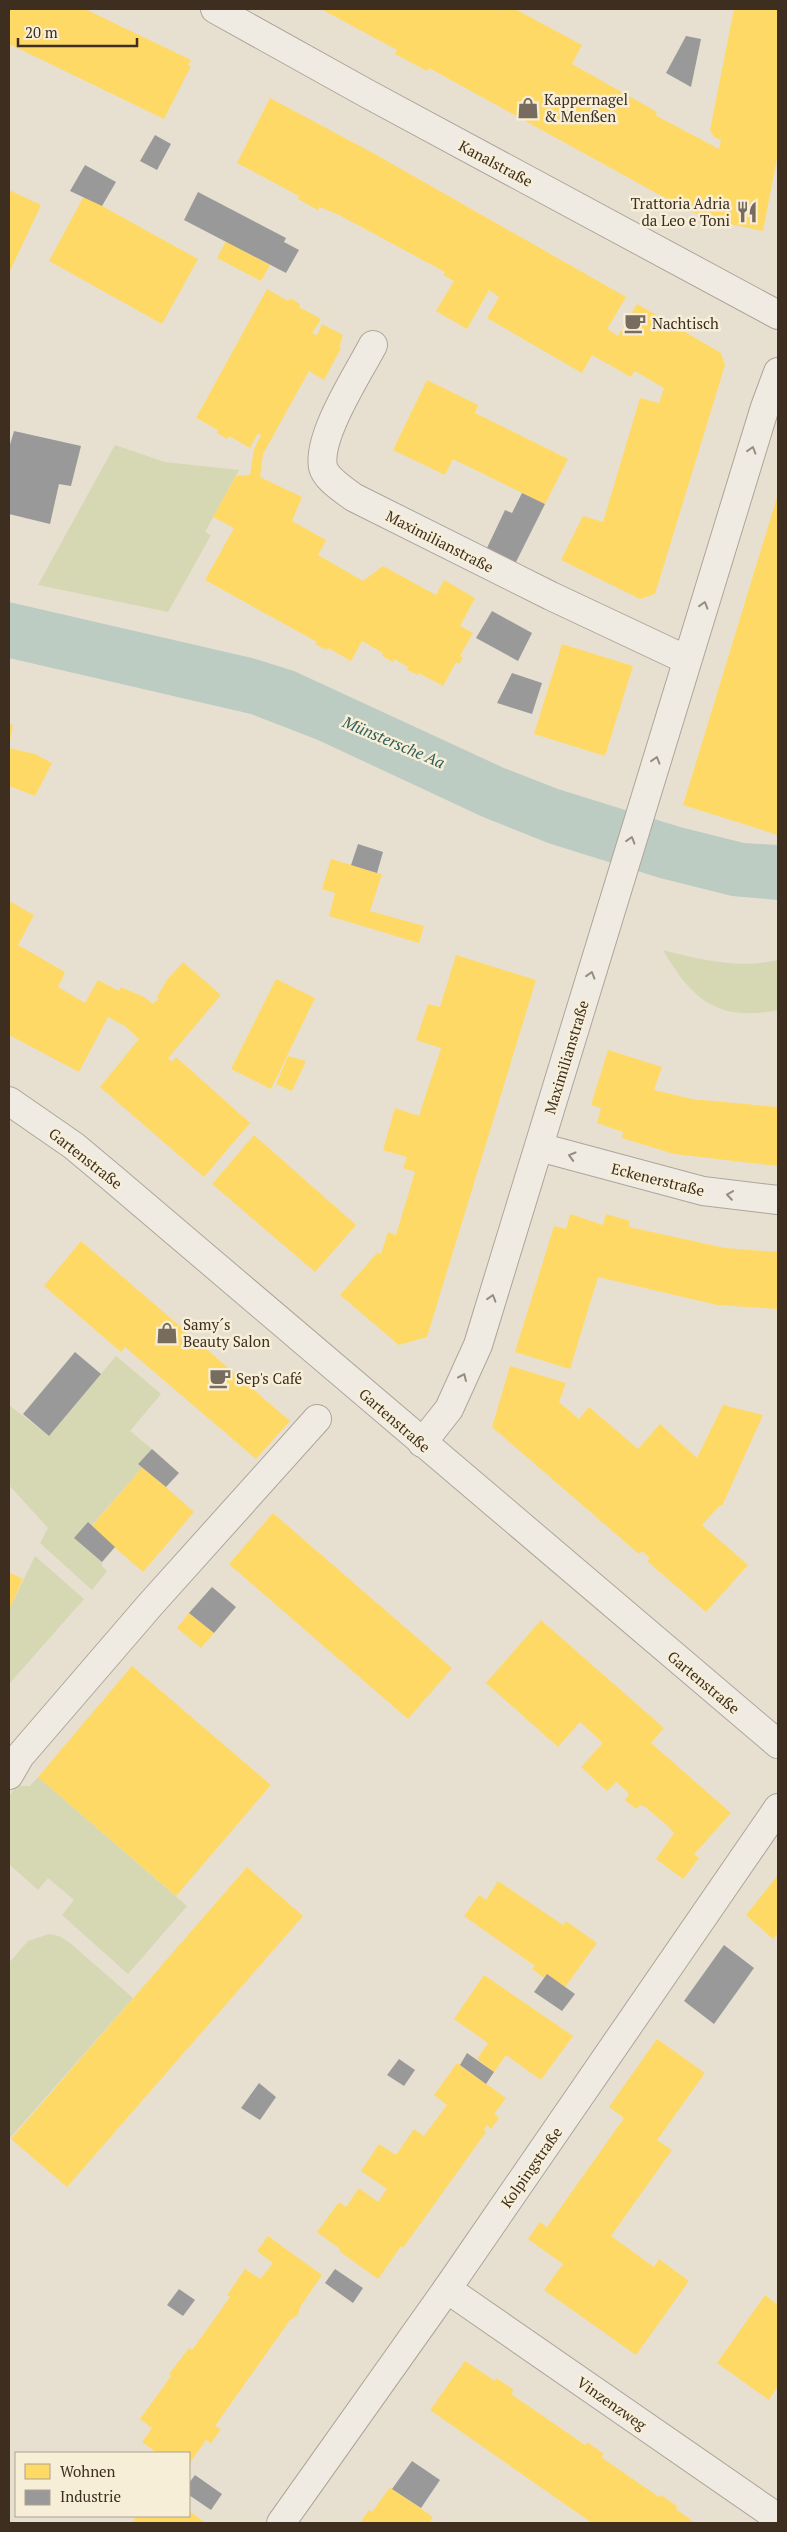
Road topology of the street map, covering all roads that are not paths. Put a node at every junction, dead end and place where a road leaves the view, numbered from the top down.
1 (215, 9) edge
2 (778, 315) edge
3 (373, 345) dead end
4 (778, 372) edge
5 (687, 660) junction
6 (9, 1101) edge
7 (539, 1147) junction
8 (778, 1200) edge
9 (317, 1420) dead end
10 (422, 1443) junction
11 (778, 1744) edge
12 (9, 1775) edge
13 (778, 1808) edge
14 (447, 2289) junction
15 (778, 2518) edge
16 (281, 2523) edge

1 - 2 street, Kanalstraße
3 - 5 street, Maximilianstraße
5 -> 4 street, Maximilianstraße
7 -> 5 street, Maximilianstraße
6 - 10 street, Gartenstraße
8 -> 7 street, Eckenerstraße
10 -> 7 street, Maximilianstraße
9 - 12 street
10 - 11 street, Gartenstraße
13 - 14 street, Kolpingstraße
14 - 15 street, Vinzenzweg
14 - 16 street, Kolpingstraße

